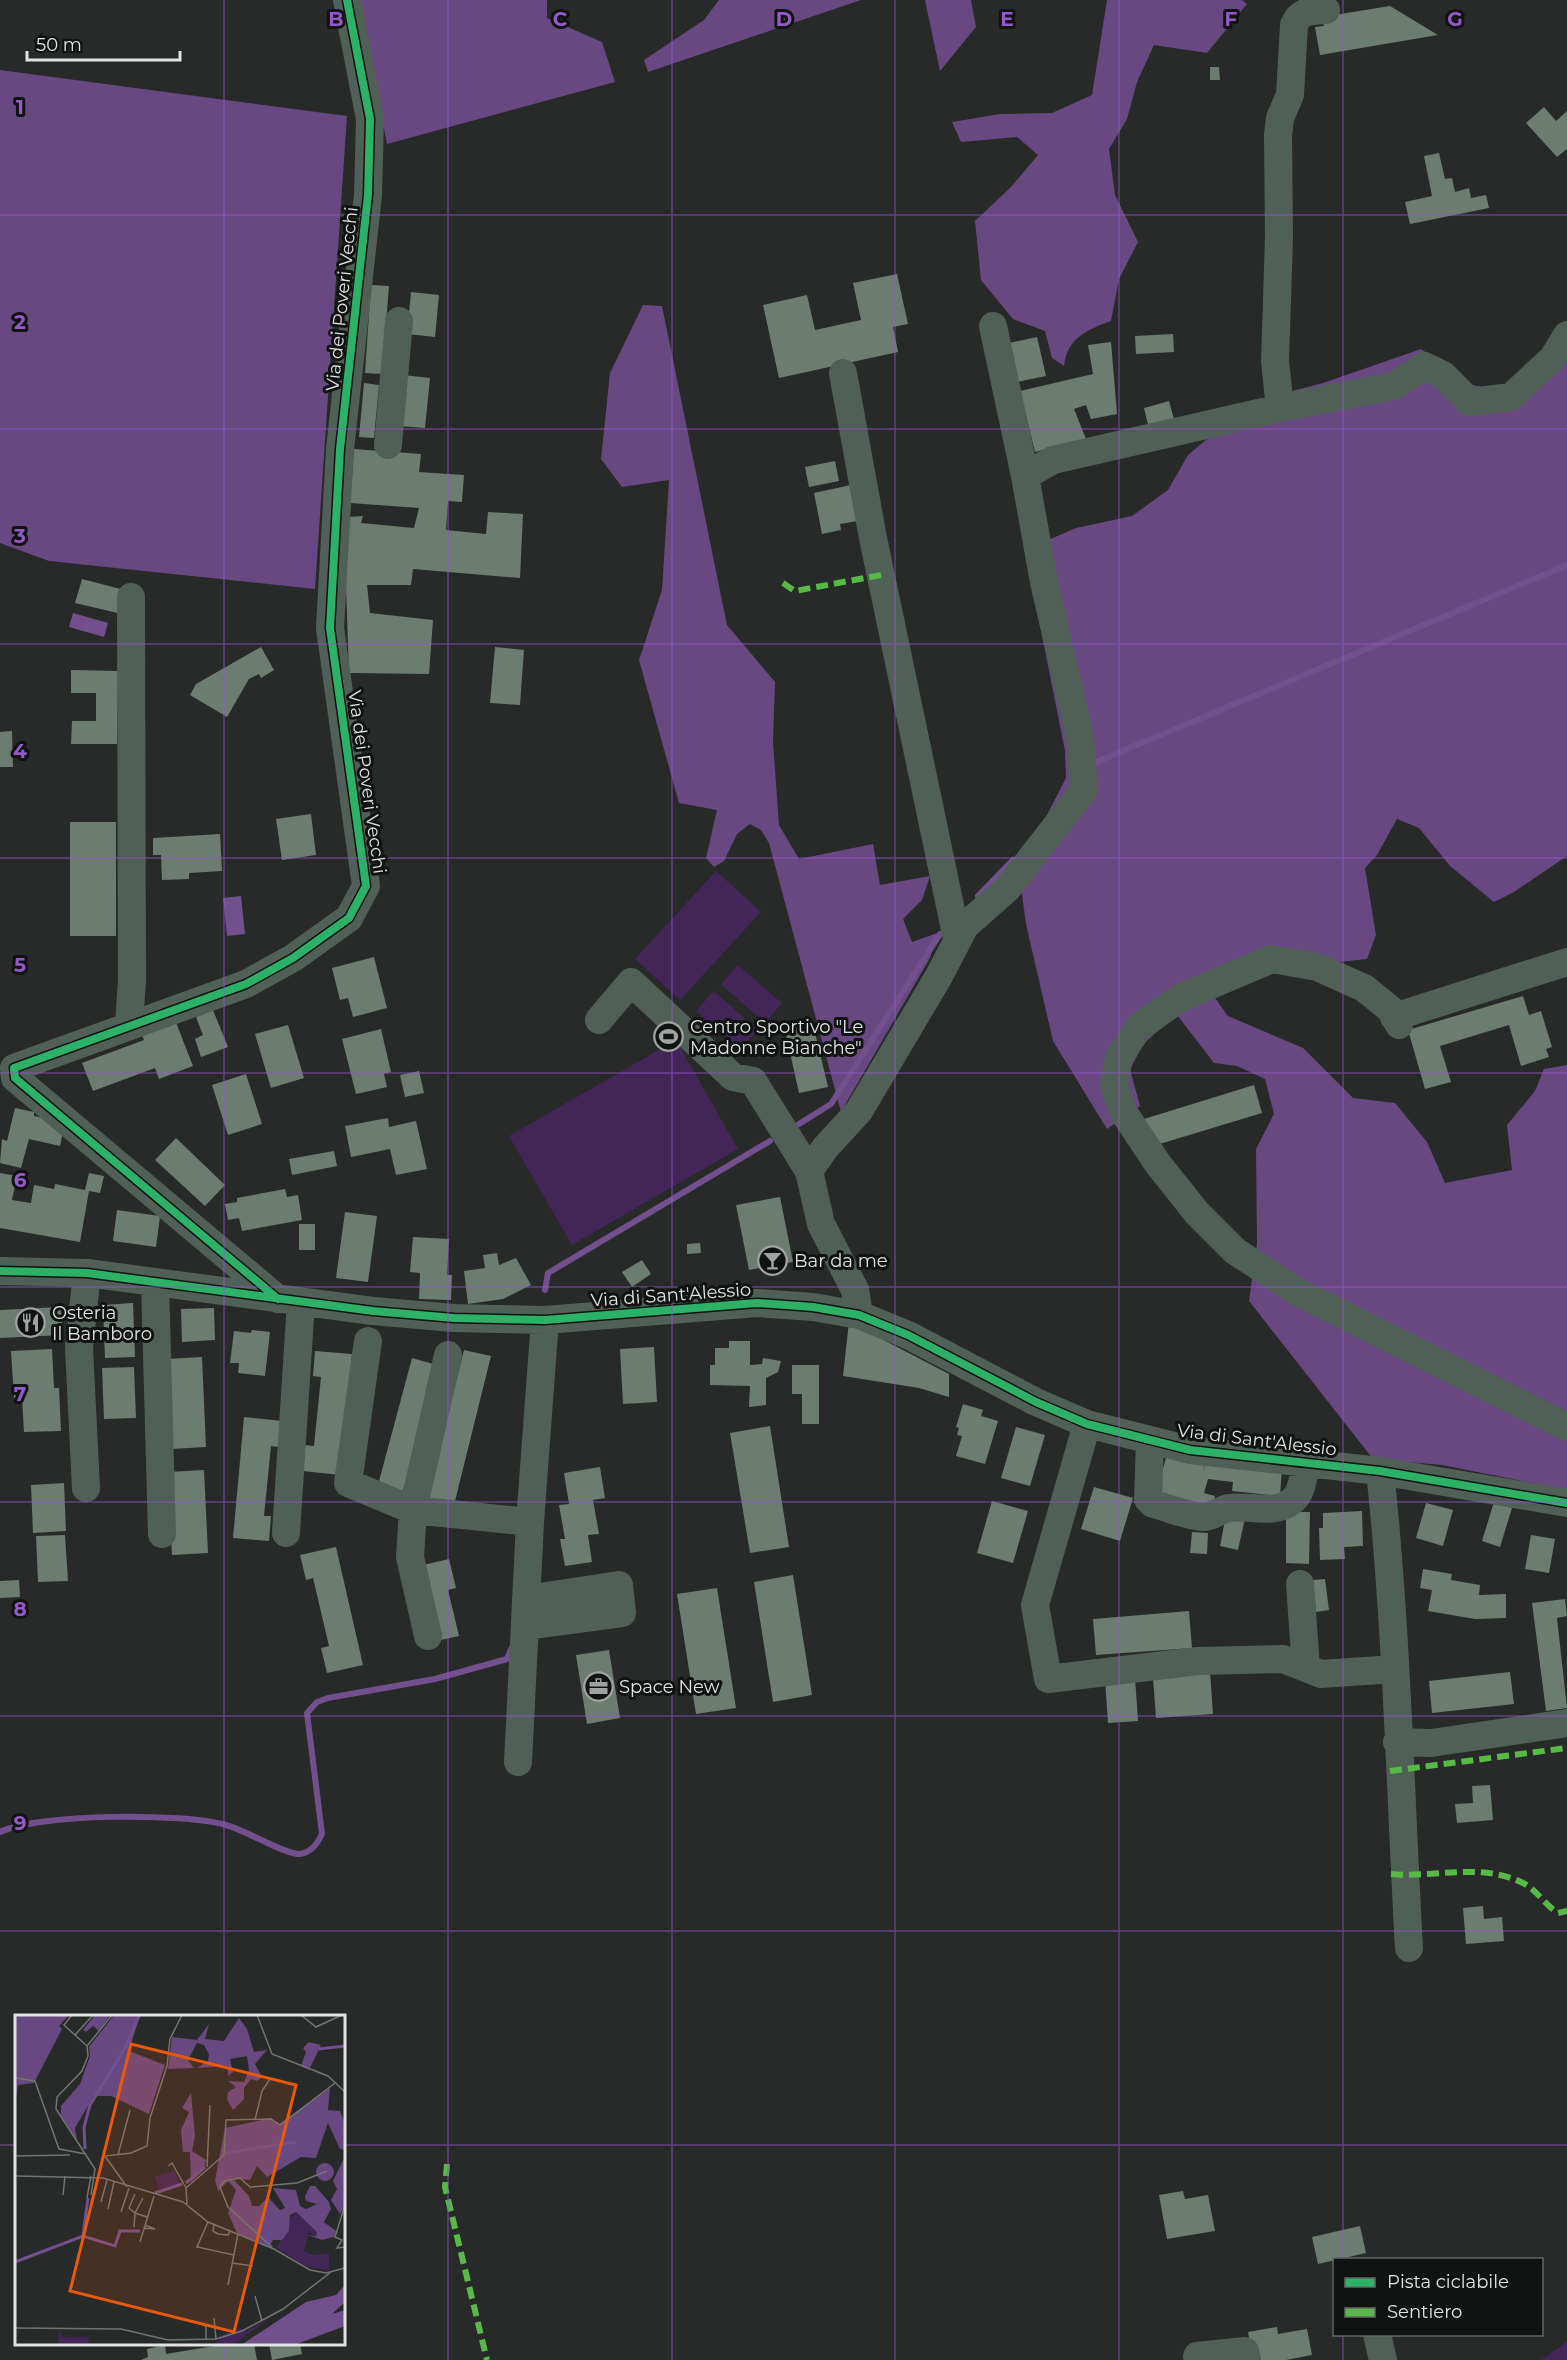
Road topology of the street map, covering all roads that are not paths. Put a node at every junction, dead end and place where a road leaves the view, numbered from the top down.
1 (347, 0) edge
2 (1326, 10) dead end
3 (399, 321) dead end
4 (993, 326) dead end
5 (1567, 335) edge
6 (843, 373) dead end
7 (1284, 407) junction
8 (388, 445) dead end
9 (1025, 476) junction
10 (131, 597) dead end
11 (957, 939) junction
12 (1567, 962) edge
13 (599, 1020) dead end
14 (129, 1025) junction
15 (808, 1171) junction
16 (0, 1271) edge
17 (87, 1274) junction
18 (154, 1282) junction
19 (289, 1300) junction
20 (859, 1315) junction
21 (545, 1320) junction
22 (368, 1341) dead end
23 (447, 1356) dead end
24 (1087, 1424) junction
25 (1567, 1427) edge
26 (1150, 1440) junction
27 (1306, 1463) junction
28 (1380, 1471) junction
29 (86, 1488) dead end
30 (1567, 1503) edge
31 (413, 1510) junction
32 (530, 1522) junction
33 (286, 1533) dead end
34 (162, 1534) dead end
35 (1300, 1584) dead end
36 (428, 1636) dead end
37 (1306, 1668) junction
38 (1395, 1669) junction
39 (1567, 1723) edge
40 (1397, 1742) junction
41 (518, 1762) dead end
42 (1409, 1948) dead end
43 (1377, 2336) edge
44 (1197, 2356) dead end
45 (1247, 2360) edge
46 (1383, 2360) edge

1 - 14 street, Via dei Poveri Vecchi
2 - 7 street
3 - 8 street
4 - 9 street
5 - 7 street
6 - 11 street
7 - 9 street
9 - 11 street
10 - 14 street
11 - 15 street
12 - 25 street
13 - 15 street
14 - 19 street, Via dei Poveri Vecchi
15 - 20 street
16 - 17 street, Via di Sant'Alessio
17 - 18 street, Via di Sant'Alessio
17 - 29 street
18 - 19 street, Via di Sant'Alessio
18 - 34 street
19 - 21 street, Via di Sant'Alessio
19 - 33 street
20 - 21 street, Via di Sant'Alessio
20 - 24 street, Via di Sant'Alessio
21 - 32 street
22 - 31 street
23 - 31 street
24 - 26 street, Via di Sant'Alessio
24 - 37 street
26 - 27 street, Via di Sant'Alessio
26 - 27 street
27 - 28 street, Via di Sant'Alessio
28 - 30 street, Via di Sant'Alessio
28 - 38 street
31 - 32 street
31 - 36 street
32 - 41 street
35 - 37 street
37 - 38 street
38 - 40 street
39 - 40 street
40 - 42 street
43 - 46 street
44 - 45 street

